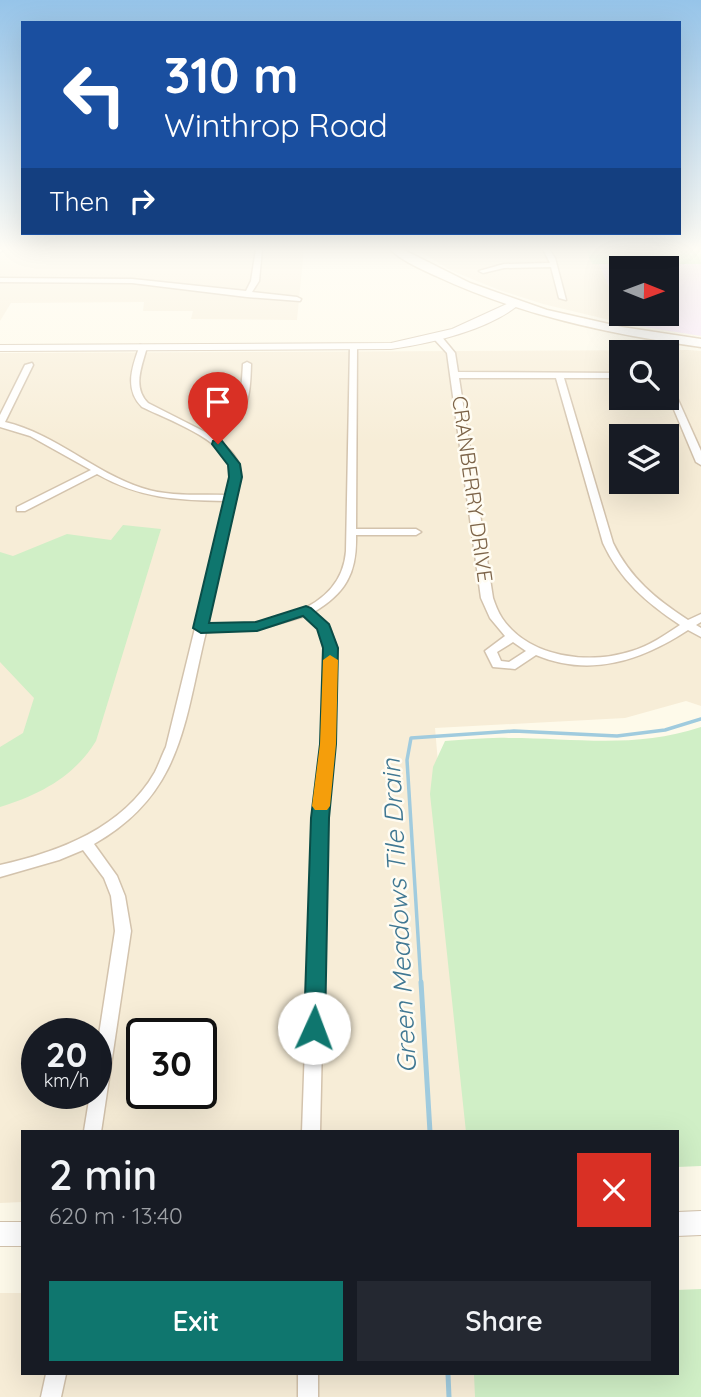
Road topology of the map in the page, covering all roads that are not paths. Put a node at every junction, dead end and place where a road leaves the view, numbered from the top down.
1 (497, 314) edge
2 (557, 314) edge
3 (438, 338) junction
4 (701, 343) edge
5 (144, 347) junction
6 (353, 347) junction
7 (0, 348) edge
8 (247, 364) dead end
9 (29, 365) dead end
10 (455, 375) junction
11 (559, 375) junction
12 (609, 375) edge
13 (678, 410) edge
14 (0, 424) edge
15 (209, 438) junction
16 (700, 459) edge
17 (97, 470) junction
18 (232, 498) junction
19 (21, 509) dead end
20 (351, 532) junction
21 (416, 532) dead end
22 (306, 611) junction
23 (701, 617) edge
24 (688, 625) junction
25 (201, 628) junction
26 (701, 633) edge
27 (512, 637) junction
28 (534, 651) junction
29 (85, 842) junction
30 (0, 871) edge
31 (93, 1130) edge
32 (311, 1130) edge
33 (701, 1223) edge
34 (679, 1224) edge
35 (0, 1234) edge
36 (21, 1234) edge
37 (56, 1375) edge
38 (309, 1375) edge
39 (51, 1397) edge
40 (308, 1397) edge

1 - 3 street
2 - 4 main road
3 - 6 street
3 - 10 street, CRANBERRY DRIVE
5 - 6 street
5 - 7 street
5 - 15 street
6 - 20 street
8 - 15 street
9 - 14 street
10 - 11 street
10 - 27 street, CRANBERRY DRIVE
11 - 12 street
11 - 24 street
13 - 16 street
14 - 17 street
15 - 18 street
17 - 18 street
17 - 19 street
18 - 25 street
20 - 21 street
20 - 22 street
22 - 25 street
22 - 32 street
23 - 24 street
24 - 26 street
24 - 28 street
25 - 29 street
27 - 28 street, CRANBERRY DRIVE
27 - 28 street
29 - 30 street
29 - 31 street
33 - 34 street
35 - 36 street
37 - 39 street
38 - 40 street

